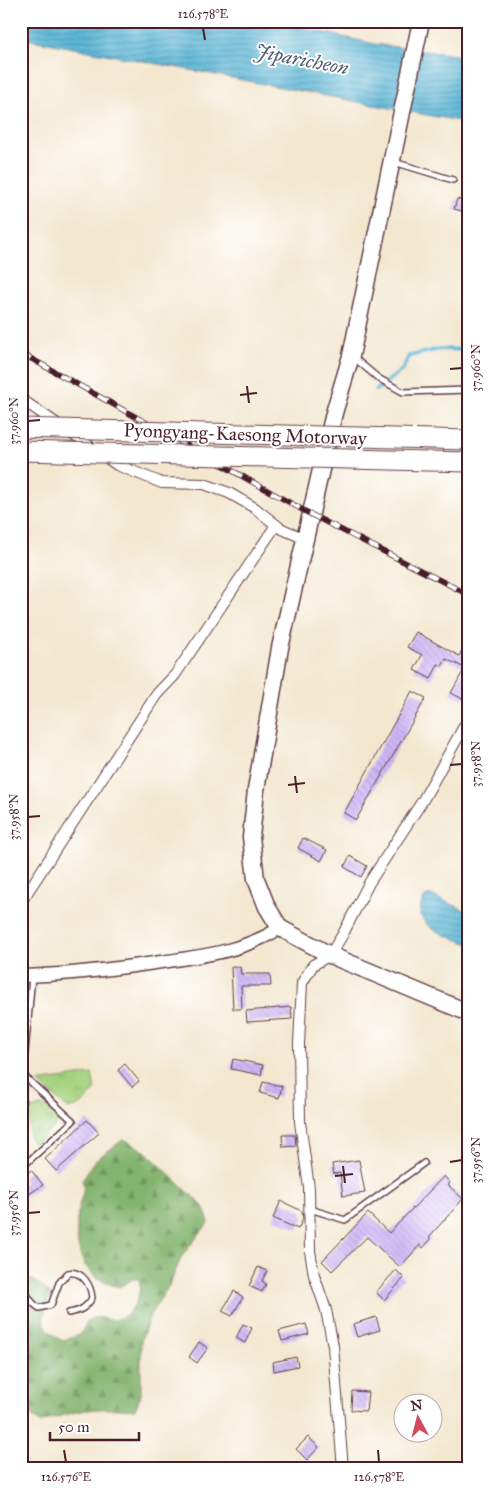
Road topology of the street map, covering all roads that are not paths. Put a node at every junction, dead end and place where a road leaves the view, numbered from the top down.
1 (421, 21) edge
2 (390, 161) junction
3 (453, 180) dead end
4 (351, 356) junction
5 (469, 390) edge
6 (21, 399) edge
7 (21, 428) edge
8 (469, 440) edge
9 (21, 451) edge
10 (469, 462) edge
11 (276, 525) junction
12 (305, 539) junction
13 (468, 721) dead end
14 (21, 902) edge
15 (280, 928) junction
16 (330, 955) junction
17 (27, 976) edge
18 (469, 1013) edge
19 (23, 1075) junction
20 (21, 1156) edge
21 (424, 1163) dead end
22 (21, 1168) edge
23 (310, 1209) junction
24 (21, 1255) edge
25 (69, 1313) dead end
26 (342, 1469) edge

1 - 2 main road
2 - 3 lane
2 - 4 main road
4 - 5 lane
4 - 12 main road
6 - 11 street
7 - 8 highway, Pyongyang-Kaesong Motorway, bridge
9 - 10 highway, Pyongyang-Kaesong Motorway, bridge
11 - 12 street
11 - 14 street
12 - 15 main road
13 - 16 street
15 - 16 main road
15 - 17 street
16 - 18 main road
16 - 23 street
17 - 19 lane
19 - 20 lane
19 - 22 lane
21 - 23 lane
23 - 26 street
24 - 25 lane

